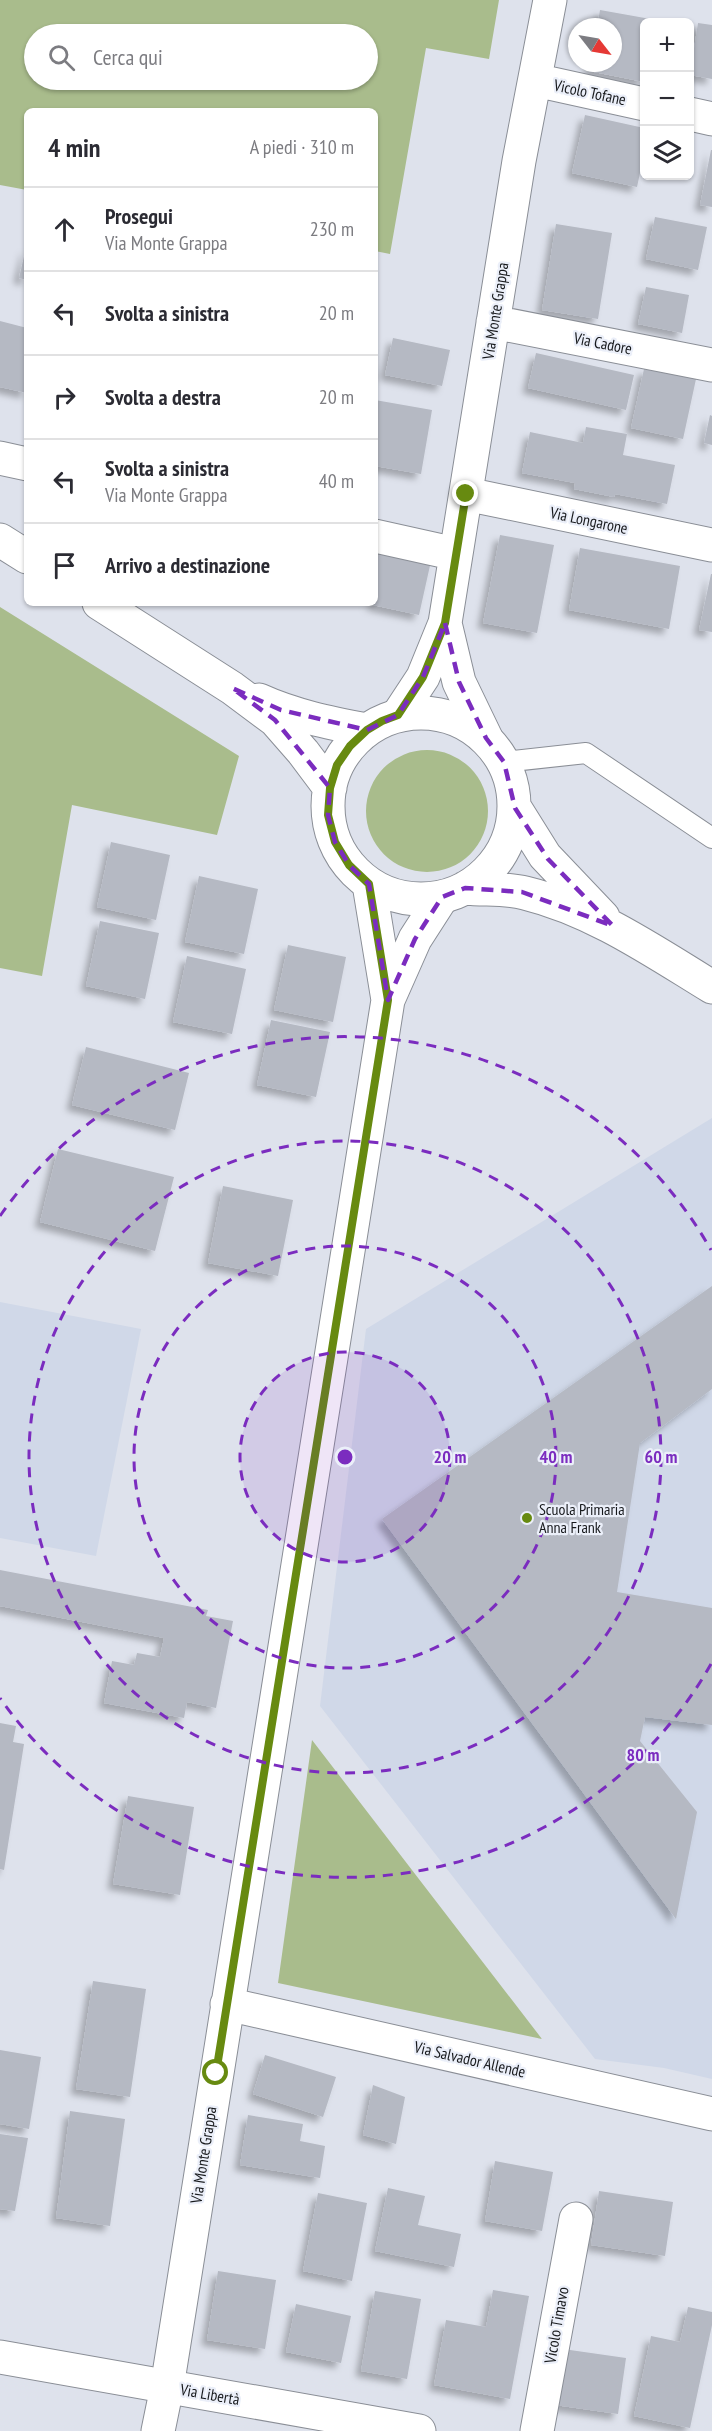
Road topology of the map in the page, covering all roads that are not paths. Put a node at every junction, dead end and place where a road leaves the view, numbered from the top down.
1 (550, 0) edge
2 (535, 80) junction
3 (640, 103) edge
4 (694, 115) edge
5 (712, 119) edge
6 (494, 322) junction
7 (712, 365) edge
8 (0, 458) edge
9 (24, 463) edge
10 (466, 494) junction
11 (378, 537) edge
12 (0, 540) edge
13 (712, 545) edge
14 (456, 554) junction
15 (24, 555) edge
16 (104, 606) edge
17 (445, 623) junction
18 (232, 688) junction
19 (398, 715) junction
20 (367, 730) junction
21 (495, 750) junction
22 (330, 788) junction
23 (515, 808) junction
24 (712, 838) edge
25 (369, 884) junction
26 (454, 893) junction
27 (613, 926) junction
28 (712, 987) edge
29 (388, 1000) junction
30 (227, 2004) junction
31 (712, 2114) edge
32 (576, 2219) dead end
33 (0, 2357) edge
34 (167, 2387) junction
35 (158, 2431) edge
36 (419, 2431) edge
37 (537, 2431) edge

1 - 2 street, Via Monte Grappa
2 - 3 street, Vicolo Tofane
2 - 6 street, Via Monte Grappa
4 - 5 street
6 - 7 street, Via Cadore
6 - 10 street, Via Monte Grappa
8 - 9 street
10 - 13 street, Via Longarone
10 - 14 street, Via Monte Grappa
11 - 14 street
12 - 15 street
14 - 17 street, Via Monte Grappa
16 - 18 street
17 - 19 street, Via Monte Grappa
17 - 21 street, Via Monte Grappa
18 - 20 street
18 - 22 street
19 - 20 street
19 - 21 street
20 - 22 street
21 - 23 street
21 - 24 lane
22 - 25 street
23 - 26 street
23 - 27 street
25 - 26 street
25 - 29 street, Via Monte Grappa
26 - 27 street
26 - 29 street, Via Monte Grappa
27 - 28 street
29 - 30 street, Via Monte Grappa
30 - 31 street, Via Salvador Allende
30 - 34 street, Via Monte Grappa
32 - 37 street, Vicolo Timavo
33 - 34 street, Via Libertà
34 - 35 street, Via Monte Grappa
34 - 36 street, Via Libertà

